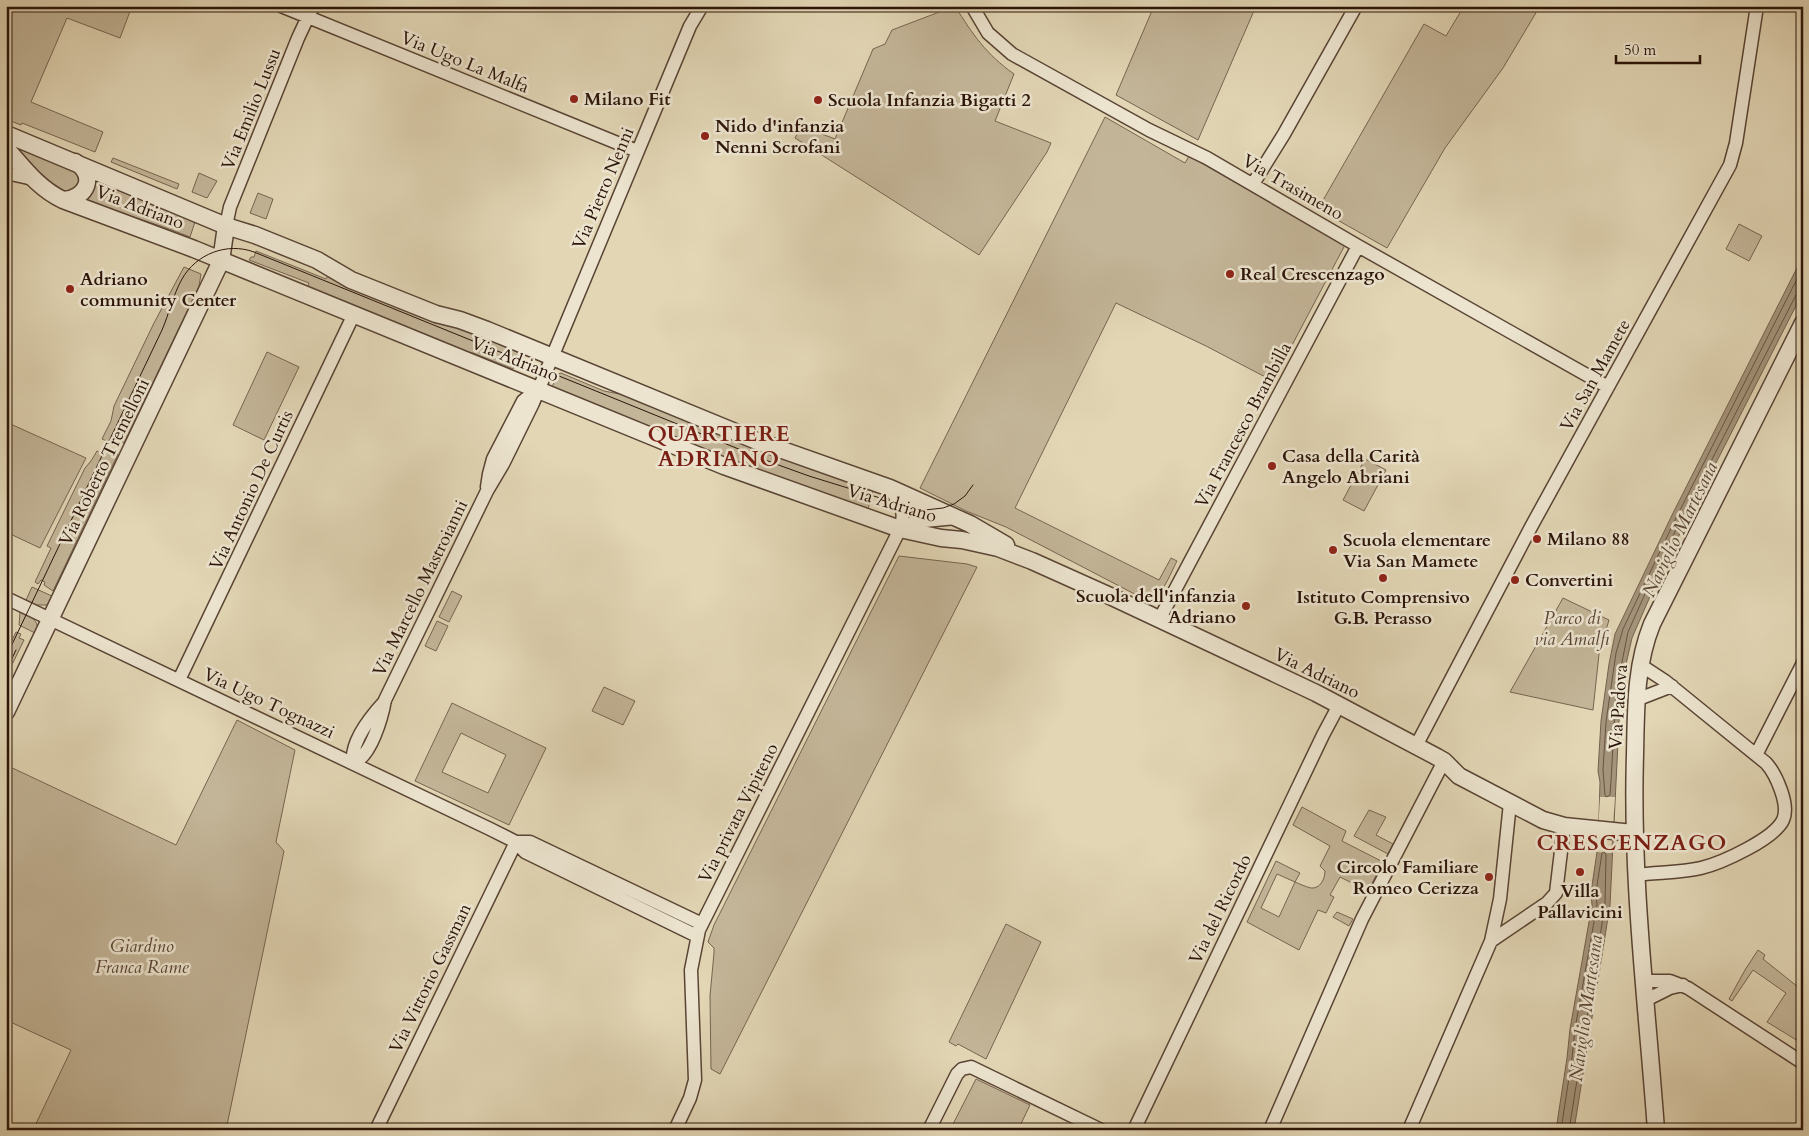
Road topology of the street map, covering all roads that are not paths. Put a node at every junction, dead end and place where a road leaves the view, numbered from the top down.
1 (281, 6) edge
2 (702, 6) edge
3 (972, 6) edge
4 (1356, 6) edge
5 (1757, 6) edge
6 (311, 12) edge
7 (6, 134) edge
8 (6, 148) edge
9 (637, 151) junction
10 (73, 161) junction
11 (6, 174) edge
12 (33, 179) junction
13 (1253, 184) junction
14 (63, 200) junction
15 (226, 226) junction
16 (1358, 246) junction
17 (221, 260) junction
18 (354, 314) junction
19 (1803, 323) edge
20 (551, 357) junction
21 (1608, 387) junction
22 (537, 390) junction
23 (890, 488) junction
24 (956, 518) junction
25 (900, 529) junction
26 (1032, 561) junction
27 (6, 598) edge
28 (51, 619) junction
29 (1159, 620) junction
30 (1803, 663) edge
31 (1639, 664) junction
32 (179, 680) junction
33 (1672, 686) junction
34 (1636, 700) junction
35 (1339, 705) junction
36 (6, 712) edge
37 (1416, 746) junction
38 (1756, 755) junction
39 (1444, 761) junction
40 (353, 763) junction
41 (1510, 803) junction
42 (1571, 826) junction
43 (1634, 833) junction
44 (516, 842) junction
45 (1636, 875) junction
46 (700, 930) junction
47 (1491, 941) junction
48 (1644, 981) junction
49 (1683, 985) junction
50 (1646, 1000) junction
51 (1803, 1063) edge
52 (376, 1130) edge
53 (675, 1130) edge
54 (929, 1130) edge
55 (1101, 1130) edge
56 (1134, 1130) edge
57 (1270, 1130) edge
58 (1410, 1130) edge
59 (1656, 1130) edge

1 - 6 street, Via Ugo La Malfa
2 - 9 street, Via Pietro Nenni
3 - 13 street, Via Trasimeno
4 - 13 street
5 - 21 street, Via San Mamete
6 - 9 street, Via Ugo La Malfa
6 - 15 street, Via Emilio Lussu
7 - 10 street, Via Adriano
8 - 12 street, Via Adriano
9 - 20 street, Via Pietro Nenni
10 - 14 street
10 - 15 street, Via Adriano
11 - 12 street
12 - 14 street, Via Adriano
13 - 16 street, Via Trasimeno
14 - 17 street, Via Adriano
15 - 17 street, Via Roberto Tremelloni
15 - 20 street, Via Adriano
16 - 21 street, Via Trasimeno
16 - 29 street, Via Francesco Brambilla
17 - 18 street, Via Adriano
17 - 28 street, Via Roberto Tremelloni
18 - 22 street, Via Adriano
18 - 32 street, Via Antonio De Curtis
19 - 31 street, Via Padova
20 - 22 street, Via Marcello Mastroianni
20 - 23 street, Via Adriano
21 - 37 street, Via San Mamete
22 - 25 street, Via Adriano
22 - 40 street, Via Marcello Mastroianni
23 - 24 street, Via Adriano
23 - 25 street
24 - 25 street
24 - 26 street, Via Adriano
25 - 26 street, Via Adriano
25 - 46 street, Via privata Vipiteno
26 - 29 street, Via Adriano
27 - 28 street, Via Ugo Tognazzi
28 - 32 street, Via Ugo Tognazzi
28 - 36 street, Via Roberto Tremelloni
29 - 35 street, Via Adriano
30 - 38 street
31 - 33 street
31 - 34 street, Via Padova
32 - 40 street, Via Ugo Tognazzi
33 - 34 street
33 - 38 street
34 - 43 street, Via Padova
35 - 37 street, Via Adriano
35 - 56 street, Via del Ricordo
37 - 39 street, Via Adriano
38 - 45 street
39 - 41 street, Via Adriano
39 - 57 street
40 - 44 street, Via Ugo Tognazzi
41 - 42 street, Via Adriano
41 - 47 street
42 - 43 street, Via Adriano
42 - 47 street
43 - 45 street, Via Padova
44 - 46 street, Via Ugo Tognazzi
44 - 52 street, Via Vittorio Gassman
45 - 48 street, Via Padova
46 - 53 street, Via privata Vipiteno
47 - 58 street
48 - 49 street
48 - 50 street, Via Padova
49 - 50 street
49 - 51 street
50 - 59 street, Via Padova
54 - 55 street

